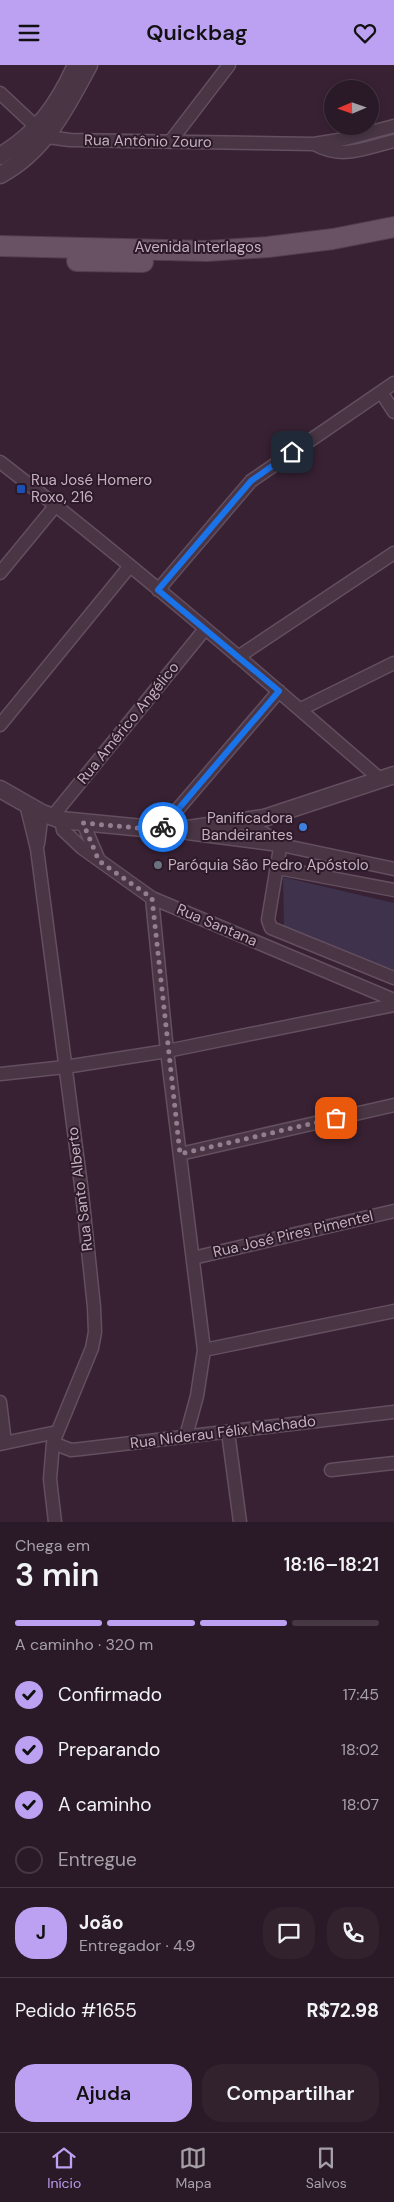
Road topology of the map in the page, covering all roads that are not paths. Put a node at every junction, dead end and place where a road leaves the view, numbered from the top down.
1 (76, 65) edge
2 (89, 65) edge
3 (229, 65) edge
4 (0, 93) edge
5 (394, 126) edge
6 (42, 133) junction
7 (394, 141) edge
8 (170, 142) junction
9 (314, 144) junction
10 (0, 156) edge
11 (0, 175) edge
12 (394, 227) edge
13 (394, 241) edge
14 (0, 245) edge
15 (0, 259) edge
16 (394, 383) edge
17 (381, 392) junction
18 (394, 412) edge
19 (0, 461) edge
20 (56, 505) junction
21 (394, 553) edge
22 (130, 566) junction
23 (0, 573) edge
24 (158, 590) junction
25 (205, 629) junction
26 (238, 657) junction
27 (394, 663) edge
28 (279, 691) junction
29 (300, 709) junction
30 (0, 725) edge
31 (387, 777) edge
32 (0, 789) edge
33 (26, 804) junction
34 (52, 817) junction
35 (243, 822) junction
36 (83, 823) junction
37 (167, 830) junction
38 (283, 845) junction
39 (37, 849) junction
40 (99, 861) junction
41 (278, 868) junction
42 (394, 869) edge
43 (394, 890) edge
44 (152, 898) junction
45 (394, 978) edge
46 (394, 1000) edge
47 (394, 1005) edge
48 (167, 1051) junction
49 (65, 1067) junction
50 (0, 1074) edge
51 (394, 1105) edge
52 (180, 1154) junction
53 (394, 1211) edge
54 (193, 1258) junction
55 (394, 1311) edge
56 (204, 1350) junction
57 (0, 1402) edge
58 (394, 1412) edge
59 (228, 1432) junction
60 (55, 1437) junction
61 (186, 1437) junction
62 (2, 1444) edge
63 (394, 1463) edge
64 (331, 1470) dead end
65 (55, 1522) edge
66 (240, 1522) edge

1 - 6 street
2 - 6 street
3 - 8 street
4 - 6 street
5 - 9 street, Rua Antônio Zouro
6 - 8 street, Rua Antônio Zouro
6 - 10 street
6 - 11 street
7 - 9 street, Rua Antônio Zouro
8 - 9 street, Rua Antônio Zouro
12 - 14 main road, Avenida Interlagos
13 - 15 main road, Avenida Interlagos
16 - 17 street
17 - 18 street
17 - 24 street
19 - 20 street
20 - 22 street
20 - 23 street
21 - 26 street
22 - 24 street
22 - 30 street
24 - 25 street
25 - 26 street
25 - 34 street, Rua Américo Angélico
26 - 28 street
27 - 29 street
28 - 29 street
28 - 37 street
29 - 31 street
31 - 35 street
32 - 33 street
33 - 34 street
33 - 39 street, Rua Santo Alberto
34 - 36 street
34 - 39 street, Rua Santo Alberto
34 - 40 street, Rua Santana
35 - 37 street
35 - 38 street
36 - 37 street
36 - 40 street
37 - 38 street
38 - 41 street
38 - 42 street
39 - 49 street, Rua Santo Alberto
40 - 44 street, Rua Santana
41 - 43 street
41 - 45 street
44 - 46 street, Rua Santana
44 - 48 street
47 - 48 street
48 - 49 street
48 - 52 street
49 - 50 street
49 - 60 street, Rua Santo Alberto
51 - 52 street
52 - 54 street
53 - 54 street, Rua José Pires Pimentel
54 - 56 street
55 - 56 street
56 - 61 street
57 - 62 street
58 - 59 street, Rua Niderau Félix Machado
59 - 61 street, Rua Niderau Félix Machado
59 - 66 street
60 - 61 street, Rua Niderau Félix Machado
60 - 62 street
60 - 65 street, Rua Santo Alberto
63 - 64 street

